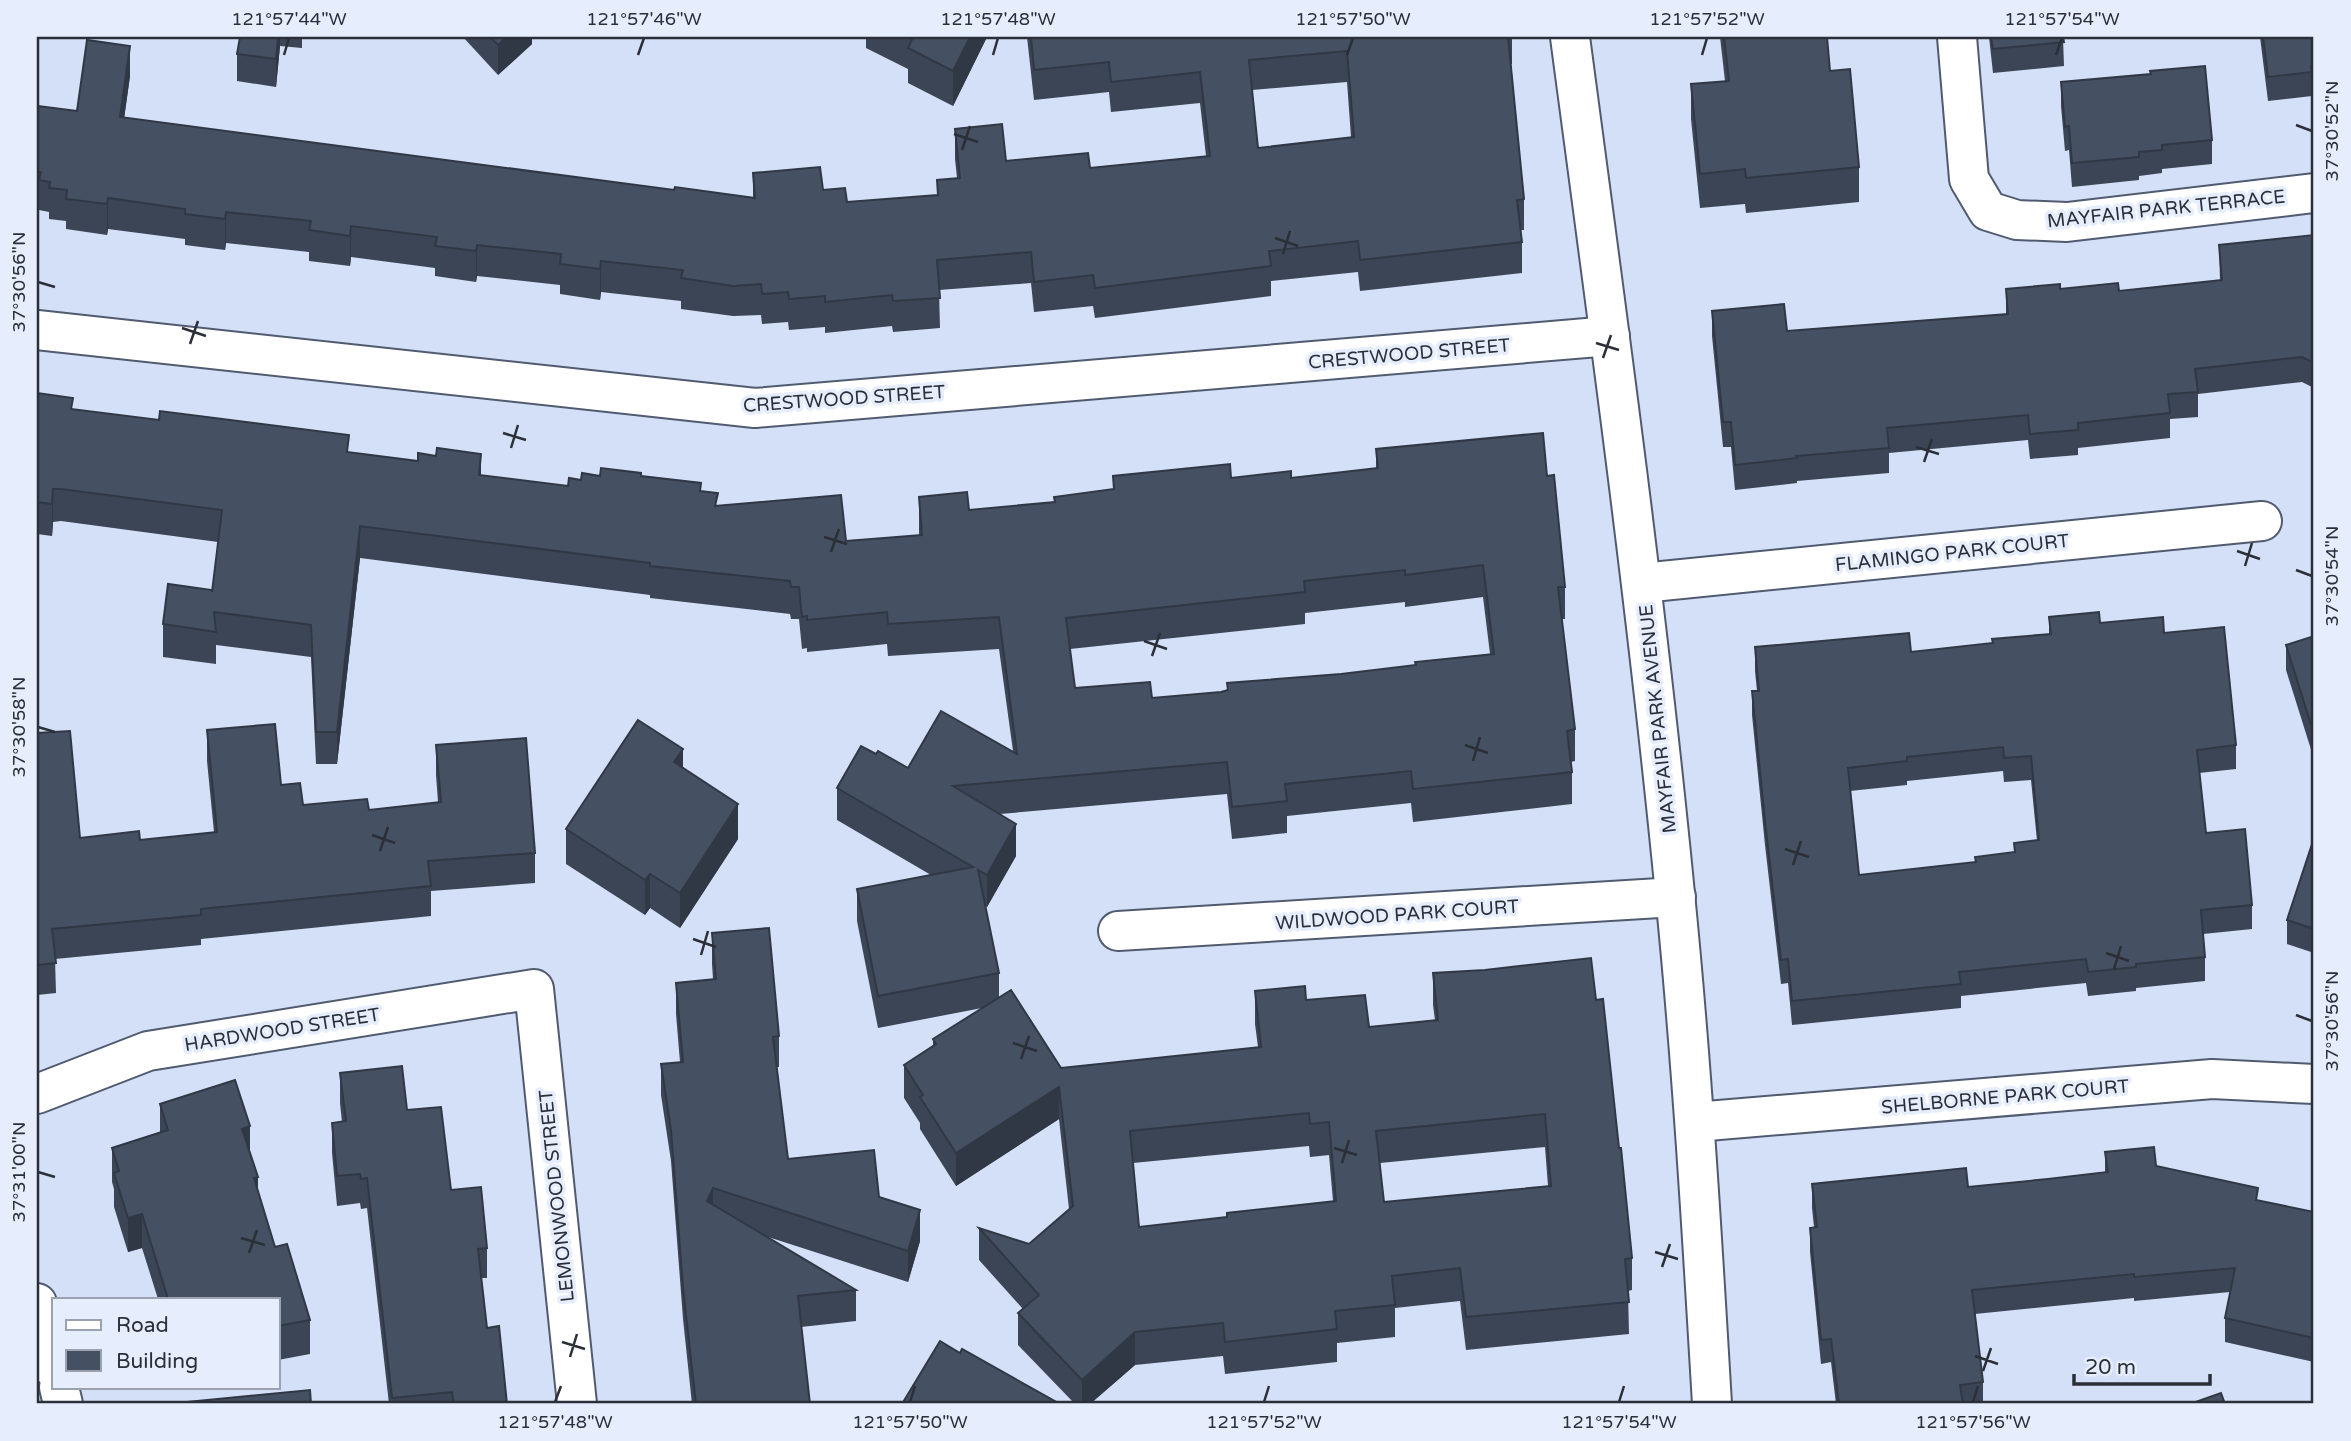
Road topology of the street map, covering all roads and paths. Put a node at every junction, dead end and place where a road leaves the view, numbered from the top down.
1 (1570, 37) edge
2 (1957, 37) edge
3 (2314, 193) edge
4 (37, 330) edge
5 (1610, 336) junction
6 (2262, 521) dead end
7 (1642, 583) junction
8 (1676, 897) junction
9 (1118, 931) dead end
10 (534, 989) joint
11 (2314, 1084) edge
12 (37, 1094) edge
13 (1695, 1122) junction
14 (37, 1303) edge
15 (52, 1361) edge
16 (577, 1404) edge
17 (1712, 1404) edge

1 - 5 street, MAYFAIR PARK AVENUE
2 - 3 street, MAYFAIR PARK TERRACE
4 - 5 street, CRESTWOOD STREET
5 - 7 street, MAYFAIR PARK AVENUE
6 - 7 street, FLAMINGO PARK COURT
7 - 8 street, MAYFAIR PARK AVENUE
8 - 9 street, WILDWOOD PARK COURT
8 - 13 street, MAYFAIR PARK AVENUE
10 - 12 street, HARDWOOD STREET
10 - 16 street, LEMONWOOD STREET
11 - 13 street, SHELBORNE PARK COURT
13 - 17 street, MAYFAIR PARK AVENUE
14 - 15 street

